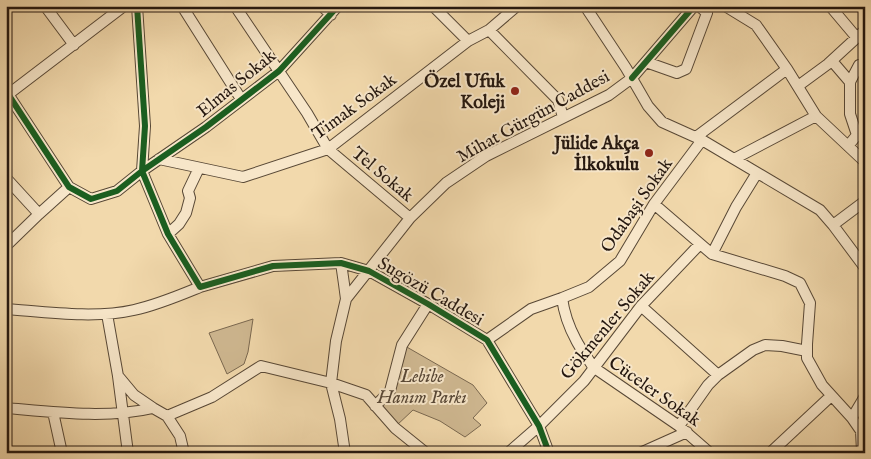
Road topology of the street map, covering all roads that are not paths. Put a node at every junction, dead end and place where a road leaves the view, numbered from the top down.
1 (45, 6) edge
2 (124, 6) edge
3 (137, 6) edge
4 (182, 6) edge
5 (235, 6) edge
6 (322, 6) edge
7 (338, 6) edge
8 (433, 6) edge
9 (517, 6) edge
10 (585, 6) edge
11 (694, 6) edge
12 (699, 6) edge
13 (725, 6) edge
14 (830, 6) edge
15 (330, 15) junction
16 (489, 30) junction
17 (865, 30) edge
18 (857, 38) junction
19 (468, 40) junction
20 (74, 45) junction
21 (832, 61) junction
22 (646, 62) junction
23 (859, 65) dead end
24 (787, 69) junction
25 (279, 71) junction
26 (632, 78) junction
27 (850, 82) junction
28 (798, 86) junction
29 (7, 94) edge
30 (241, 99) junction
31 (816, 116) junction
32 (563, 117) junction
33 (699, 138) junction
34 (848, 146) junction
35 (328, 149) junction
36 (159, 159) junction
37 (734, 159) junction
38 (865, 162) edge
39 (200, 168) junction
40 (142, 171) junction
41 (757, 172) junction
42 (6, 178) edge
43 (69, 187) junction
44 (865, 201) edge
45 (654, 204) junction
46 (38, 214) junction
47 (410, 218) junction
48 (834, 225) junction
49 (168, 234) junction
50 (700, 244) junction
51 (6, 246) edge
52 (712, 254) junction
53 (340, 263) junction
54 (865, 268) edge
55 (369, 271) junction
56 (200, 287) junction
57 (562, 298) junction
58 (346, 300) junction
59 (428, 304) junction
60 (641, 306) junction
61 (9, 309) edge
62 (107, 314) junction
63 (486, 340) junction
64 (807, 351) junction
65 (594, 368) junction
66 (718, 375) junction
67 (118, 376) junction
68 (330, 383) junction
69 (831, 396) junction
70 (865, 396) edge
71 (375, 406) junction
72 (6, 408) edge
73 (153, 408) junction
74 (54, 412) junction
75 (123, 413) junction
76 (166, 416) junction
77 (852, 418) junction
78 (539, 426) junction
79 (683, 429) junction
80 (863, 451) edge
81 (62, 453) edge
82 (128, 453) edge
83 (184, 453) edge
84 (345, 453) edge
85 (426, 453) edge
86 (508, 453) edge
87 (549, 453) edge
88 (640, 453) edge
89 (710, 453) edge
90 (770, 453) edge

1 - 20 street
2 - 20 street
3 - 40 street
4 - 30 street
5 - 25 street, Tel Sokak
6 - 15 street
7 - 15 street, Elmas Sokak
8 - 19 street
9 - 16 street, Timak Sokak
10 - 26 street
11 - 22 street, Mihat Gürgün Caddesi
12 - 22 street
13 - 24 street
14 - 18 street
15 - 25 street, Elmas Sokak
16 - 19 street, Timak Sokak
16 - 32 street
17 - 18 street
18 - 21 street
19 - 35 street, Timak Sokak
20 - 29 street
21 - 27 street
21 - 28 street
22 - 26 street, Mihat Gürgün Caddesi
23 - 27 street
24 - 28 street
24 - 33 street, Odabaşi Sokak
25 - 30 street, Elmas Sokak
25 - 35 street, Tel Sokak
26 - 32 street, Mihat Gürgün Caddesi
26 - 33 street
27 - 34 street
28 - 31 street
29 - 43 street
30 - 36 street, Elmas Sokak
31 - 34 street
31 - 37 street
32 - 47 street, Mihat Gürgün Caddesi
33 - 37 street
33 - 45 street, Odabaşi Sokak
34 - 38 street
35 - 39 street, Timak Sokak
35 - 47 street, Tel Sokak
36 - 39 street, Timak Sokak
36 - 40 street, Elmas Sokak
37 - 41 street
39 - 49 street
40 - 43 street, Elmas Sokak
40 - 49 street
41 - 48 street
41 - 52 street
42 - 46 street
43 - 46 street
44 - 48 street
45 - 50 street
45 - 57 street, Odabaşi Sokak
46 - 51 street
47 - 55 street, Mihat Gürgün Caddesi
48 - 54 street
49 - 56 street
50 - 52 street
50 - 60 street, Gökmenler Sokak
52 - 64 street
53 - 55 street, Sugözü Caddesi
53 - 56 street, Sugözü Caddesi
53 - 58 street
55 - 58 street, Mihat Gürgün Caddesi
55 - 59 street, Sugözü Caddesi
56 - 62 street, Sugözü Caddesi
57 - 63 street, Odabaşi Sokak
57 - 65 street, Cüceler Sokak
58 - 68 street
59 - 63 street, Sugözü Caddesi
59 - 71 street
60 - 65 street, Gökmenler Sokak
60 - 66 street
61 - 62 street, Sugözü Caddesi
62 - 67 street
63 - 78 street, Sugözü Caddesi
64 - 66 street
64 - 69 street
65 - 78 street, Gökmenler Sokak
65 - 79 street, Cüceler Sokak
66 - 79 street
67 - 73 street
67 - 75 street
68 - 71 street
68 - 76 street
68 - 84 street
69 - 77 street
69 - 90 street
70 - 77 street
71 - 85 street
72 - 74 street
73 - 75 street
73 - 76 street
74 - 75 street
74 - 81 street
75 - 82 street
76 - 83 street
77 - 80 street
78 - 86 street, Gökmenler Sokak
78 - 87 street, Sugözü Caddesi
79 - 88 street
79 - 89 street, Cüceler Sokak

